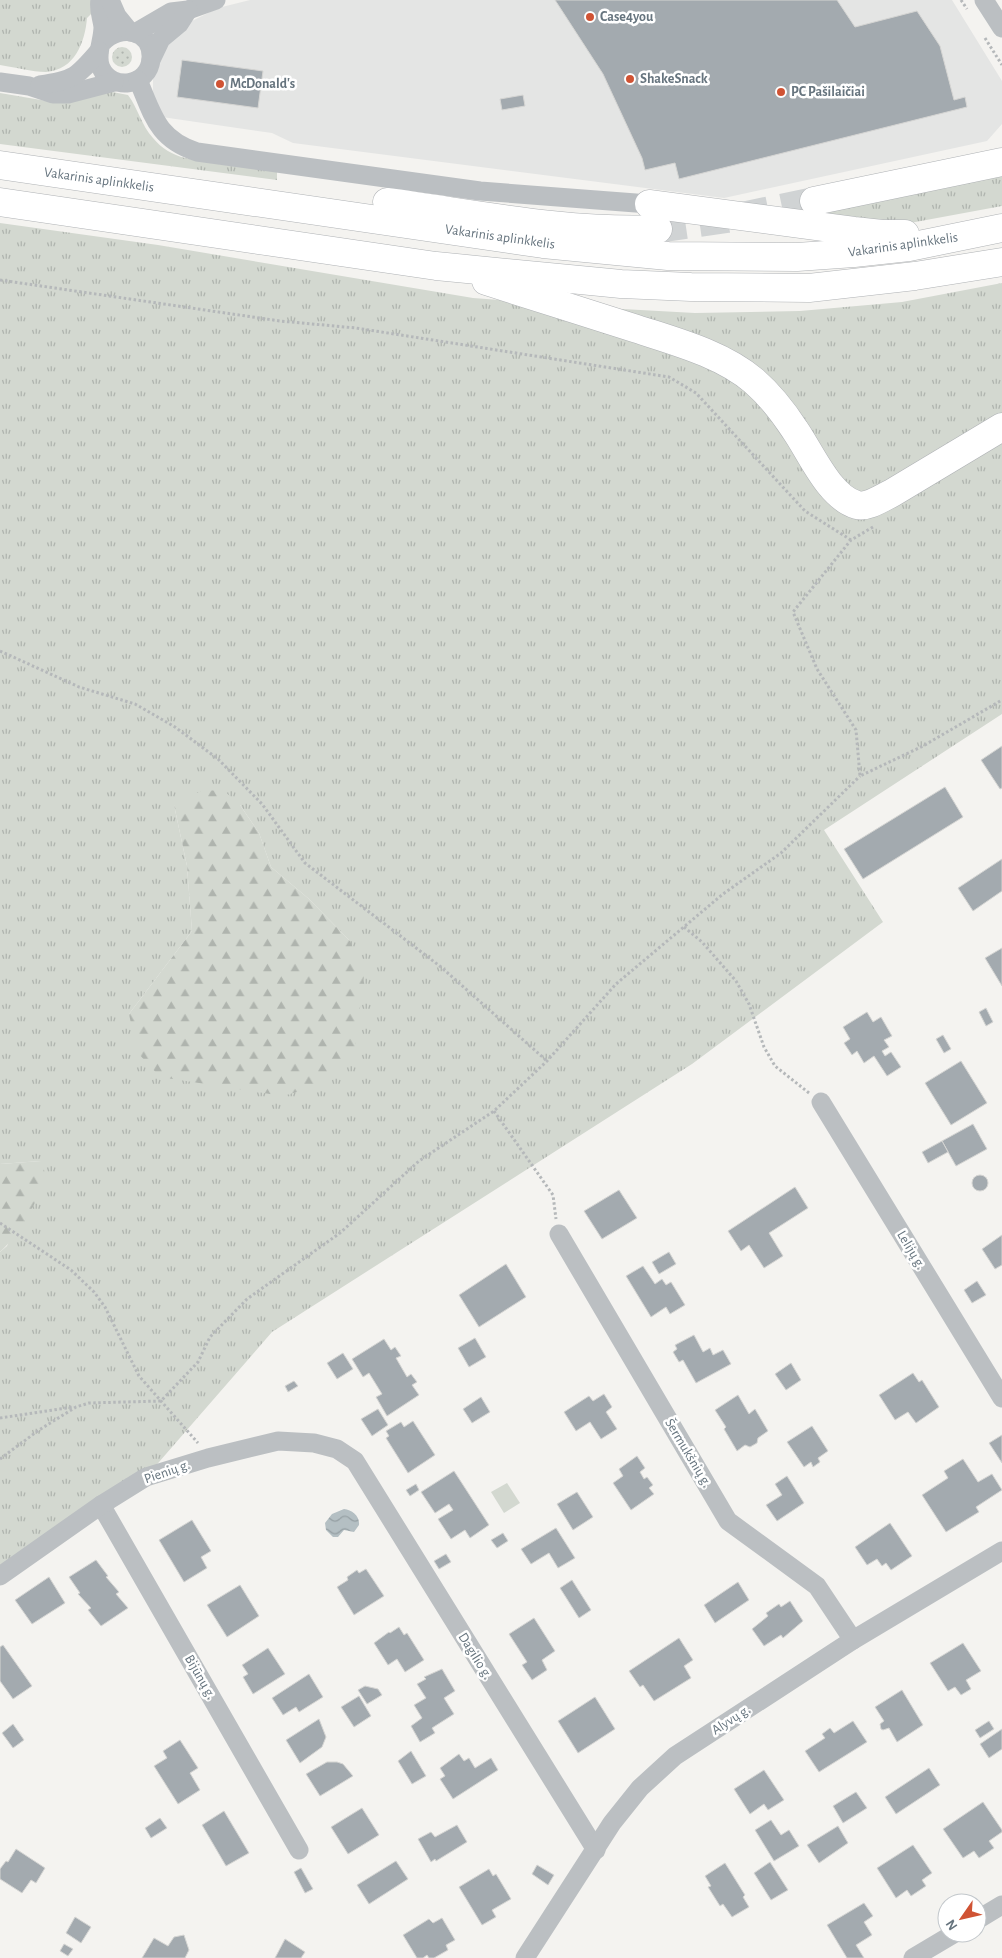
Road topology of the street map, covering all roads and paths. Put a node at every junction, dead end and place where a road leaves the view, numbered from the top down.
1 (100, 0) edge
2 (110, 0) edge
3 (216, 0) edge
4 (984, 0) edge
5 (188, 10) junction
6 (1002, 28) edge
7 (132, 32) junction
8 (101, 47) junction
9 (151, 60) junction
10 (138, 80) junction
11 (0, 82) edge
12 (114, 82) junction
13 (29, 86) junction
14 (1002, 162) edge
15 (0, 165) edge
16 (74, 176) junction
17 (814, 201) tunnel mouth
18 (0, 202) edge
19 (649, 204) joint
20 (658, 229) tunnel mouth
21 (990, 231) edge
22 (909, 241) junction
23 (1002, 262) edge
24 (436, 266) junction
25 (0, 280) edge
26 (1002, 427) edge
27 (876, 526) dead end
28 (851, 540) junction
29 (0, 651) edge
30 (1002, 700) edge
31 (860, 776) junction
32 (684, 927) junction
33 (547, 1061) junction
34 (821, 1102) joint
35 (494, 1111) junction
36 (0, 1223) edge
37 (559, 1234) joint
38 (1002, 1398) edge
39 (161, 1401) junction
40 (76, 1407) junction
41 (0, 1418) edge
42 (208, 1458) junction
43 (0, 1459) edge
44 (355, 1461) joint
45 (101, 1505) junction
46 (1002, 1550) edge
47 (0, 1576) edge
48 (853, 1640) junction
49 (299, 1850) dead end
50 (596, 1850) junction
51 (1002, 1905) edge
52 (987, 1914) edge
53 (938, 1943) edge
54 (525, 1958) edge
55 (913, 1958) edge

1 - 8 street
2 - 7 street
3 - 5 street
4 - 6 street
5 - 7 street
5 - 9 street
7 - 8 street
7 - 9 street
8 - 12 street
8 - 13 street
9 - 10 street
10 - 12 street
10 - 19 street
11 - 13 street
12 - 13 street
14 - 17 highway
15 - 16 highway, Vakarinis aplinkkelis
16 - 20 highway
16 - 22 highway, Vakarinis aplinkkelis
18 - 24 highway
19 - 22 highway
21 - 22 highway, Vakarinis aplinkkelis
23 - 24 highway
24 - 26 highway
25 - 28 path
27 - 28 path
28 - 31 path
29 - 33 path
30 - 31 path
31 - 32 path
32 - 33 path
32 - 34 path
33 - 35 path
34 - 38 street, Lelijų g.
35 - 37 path
35 - 39 path
36 - 39 path
37 - 48 street, Šermukšnių g.
39 - 40 path
39 - 42 path
40 - 41 path
40 - 43 path
42 - 44 street, Pienių g.
42 - 45 street, Pienių g.
44 - 50 street, Dagilio g.
45 - 47 street, Pienių g.
45 - 49 street, Bijūnų g.
46 - 48 street, Alyvų g.
48 - 50 street, Alyvų g.
50 - 54 street, Alyvų g.
51 - 52 street
53 - 55 street

